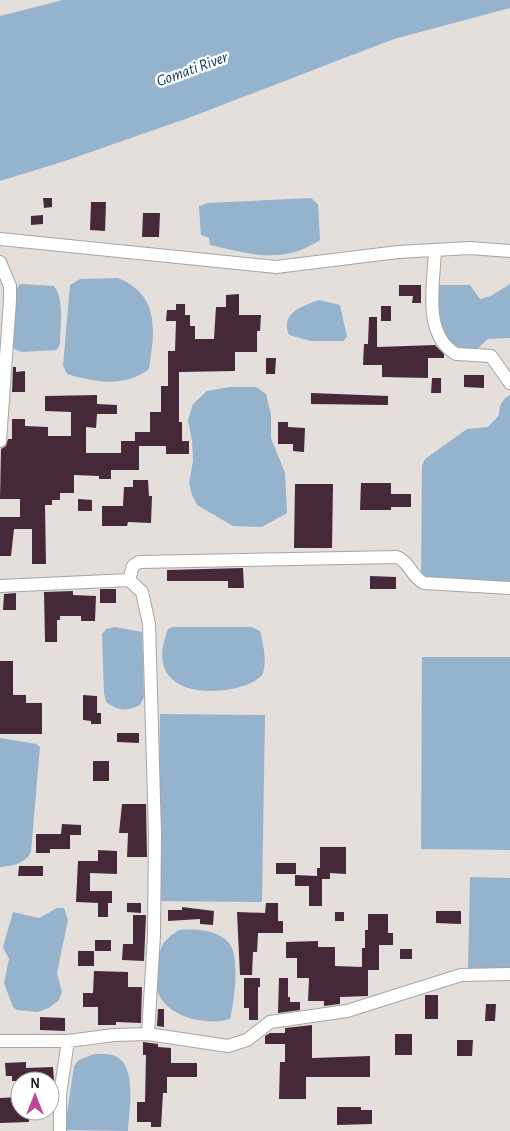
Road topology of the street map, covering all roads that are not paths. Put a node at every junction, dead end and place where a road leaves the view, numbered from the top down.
1 (0, 239) edge
2 (435, 250) junction
3 (510, 251) edge
4 (0, 262) edge
5 (510, 383) edge
6 (0, 441) edge
7 (129, 580) junction
8 (0, 586) edge
9 (510, 588) edge
10 (510, 974) edge
11 (148, 1034) junction
12 (0, 1041) edge
13 (68, 1041) junction
14 (60, 1131) edge

1 - 2 street
2 - 3 street
2 - 5 street
4 - 6 street
7 - 8 street
7 - 9 street
7 - 11 street
10 - 11 street
11 - 13 street
12 - 13 street
13 - 14 street

